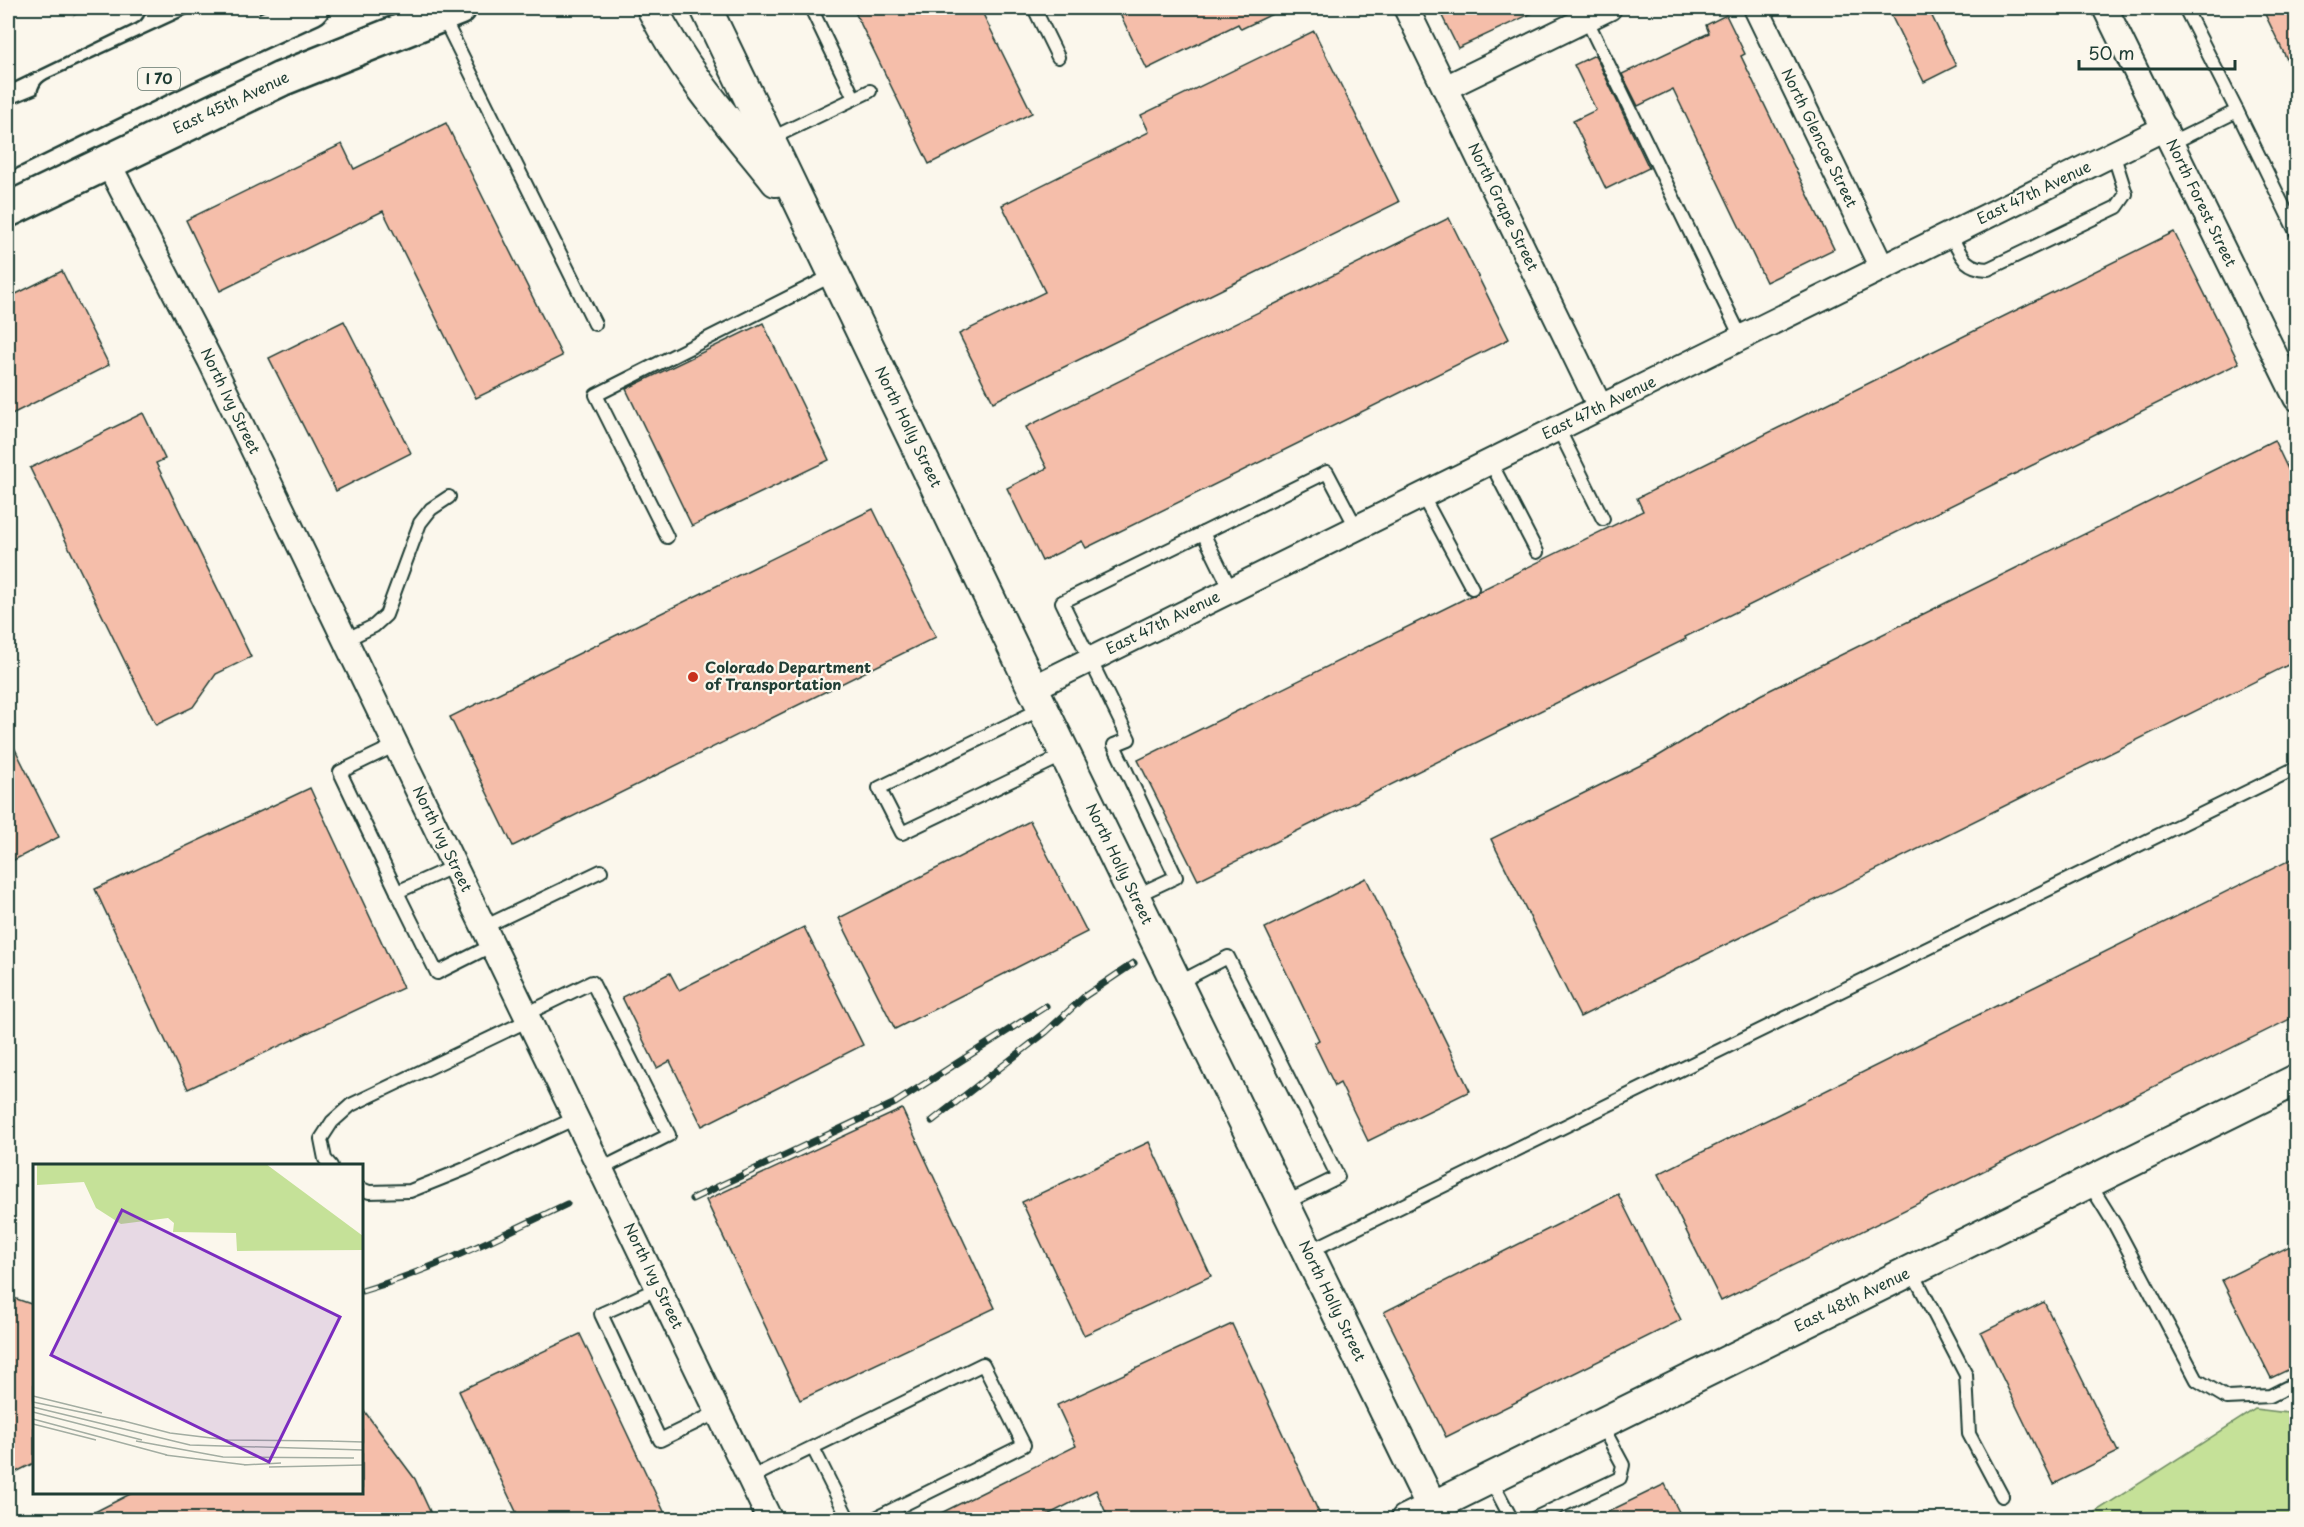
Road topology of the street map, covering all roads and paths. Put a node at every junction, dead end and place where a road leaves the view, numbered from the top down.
1 (59, 8) edge
2 (128, 8) edge
3 (243, 8) edge
4 (306, 8) edge
5 (312, 8) edge
6 (652, 8) edge
7 (706, 8) edge
8 (811, 8) edge
9 (1034, 8) edge
10 (1406, 8) edge
11 (1609, 8) edge
12 (1756, 8) edge
13 (2105, 8) edge
14 (2185, 8) edge
15 (450, 11) edge
16 (1583, 13) edge
17 (8, 32) edge
18 (1058, 57) dead end
19 (8, 66) edge
20 (1445, 88) junction
21 (870, 91) dead end
22 (854, 98) junction
23 (2236, 111) junction
24 (8, 117) edge
25 (8, 125) edge
26 (2168, 135) junction
27 (769, 139) junction
28 (8, 153) edge
29 (2114, 153) junction
30 (107, 161) junction
31 (8, 210) edge
32 (808, 220) junction
33 (2296, 232) edge
34 (1950, 234) junction
35 (1882, 268) junction
36 (834, 274) junction
37 (595, 324) dead end
38 (1741, 337) junction
39 (2296, 398) edge
40 (1600, 407) junction
41 (1558, 428) junction
42 (1490, 461) junction
43 (1422, 495) junction
44 (448, 497) dead end
45 (1603, 519) dead end
46 (1356, 527) junction
47 (1203, 534) junction
48 (667, 537) dead end
49 (1537, 552) dead end
50 (1472, 588) dead end
51 (1231, 590) junction
52 (345, 640) junction
53 (1090, 659) junction
54 (1038, 698) junction
55 (396, 745) junction
56 (1065, 754) junction
57 (2296, 768) edge
58 (454, 866) junction
59 (601, 871) dead end
60 (397, 892) junction
61 (1135, 896) junction
62 (488, 936) junction
63 (1178, 983) junction
64 (527, 1017) junction
65 (2296, 1080) edge
66 (576, 1118) junction
67 (330, 1164) edge
68 (601, 1168) junction
69 (2089, 1183) junction
70 (363, 1189) edge
71 (1284, 1204) junction
72 (1308, 1252) junction
73 (1912, 1271) junction
74 (659, 1288) junction
75 (2296, 1383) edge
76 (718, 1412) junction
77 (1600, 1424) junction
78 (813, 1448) junction
79 (750, 1478) junction
80 (1490, 1478) junction
81 (2002, 1496) dead end
82 (1425, 1515) edge
83 (770, 1520) edge
84 (849, 1520) edge
85 (872, 1520) edge
86 (1512, 1520) edge
87 (1531, 1520) edge

1 - 17 main road
2 - 19 main road
3 - 24 main road
4 - 25 main road
5 - 28 main road, I 70
6 - 32 street, North Holly Street
7 - 27 street, North Holly Street
8 - 22 lane
9 - 18 lane
10 - 20 street, North Grape Street
11 - 16 street
12 - 35 street, North Glencoe Street
13 - 26 street, North Forest Street
14 - 23 lane
15 - 30 main road, East 45th Avenue
15 - 37 lane
16 - 20 street
16 - 38 lane
20 - 40 street, North Grape Street
21 - 22 lane
22 - 27 lane
23 - 26 lane
23 - 33 lane
26 - 29 street, East 47th Avenue
26 - 39 street, North Forest Street
27 - 32 street, North Holly Street
29 - 34 street, East 47th Avenue
29 - 34 lane
30 - 31 main road, East 45th Avenue
30 - 52 street, North Ivy Street
32 - 36 street, North Holly Street
34 - 35 street, East 47th Avenue
35 - 38 street, East 47th Avenue
36 - 48 lane
36 - 54 street, North Holly Street
38 - 40 street, East 47th Avenue
40 - 41 street, East 47th Avenue
41 - 42 street, East 47th Avenue
41 - 45 lane
42 - 43 street, East 47th Avenue
42 - 49 lane
43 - 46 street, East 47th Avenue
43 - 50 lane
44 - 52 lane
46 - 47 lane
46 - 51 street, East 47th Avenue
47 - 51 lane
47 - 53 lane
51 - 53 street, East 47th Avenue
52 - 55 street, North Ivy Street
53 - 54 street, East 47th Avenue
53 - 61 lane
54 - 56 street, North Holly Street
54 - 56 lane
55 - 58 street, North Ivy Street
55 - 60 lane
56 - 61 street, North Holly Street
57 - 72 lane
58 - 60 lane
58 - 62 street, North Ivy Street
59 - 62 lane
60 - 62 lane
61 - 63 street, North Holly Street
62 - 64 street, North Ivy Street
63 - 71 street, North Holly Street
63 - 71 lane
64 - 66 street, North Ivy Street
64 - 67 lane
64 - 68 lane
65 - 69 street, East 48th Avenue
66 - 68 street, North Ivy Street
66 - 70 lane
68 - 74 street, North Ivy Street
69 - 73 street, East 48th Avenue
69 - 75 lane
71 - 72 street, North Holly Street
72 - 82 street, North Holly Street
73 - 77 street, East 48th Avenue
73 - 81 lane
74 - 76 street, North Ivy Street
74 - 76 lane
76 - 79 street, North Ivy Street
77 - 80 street, East 48th Avenue
77 - 87 lane
78 - 79 lane
78 - 84 lane
78 - 85 lane
79 - 83 street, North Ivy Street
80 - 82 street, East 48th Avenue
80 - 86 lane

